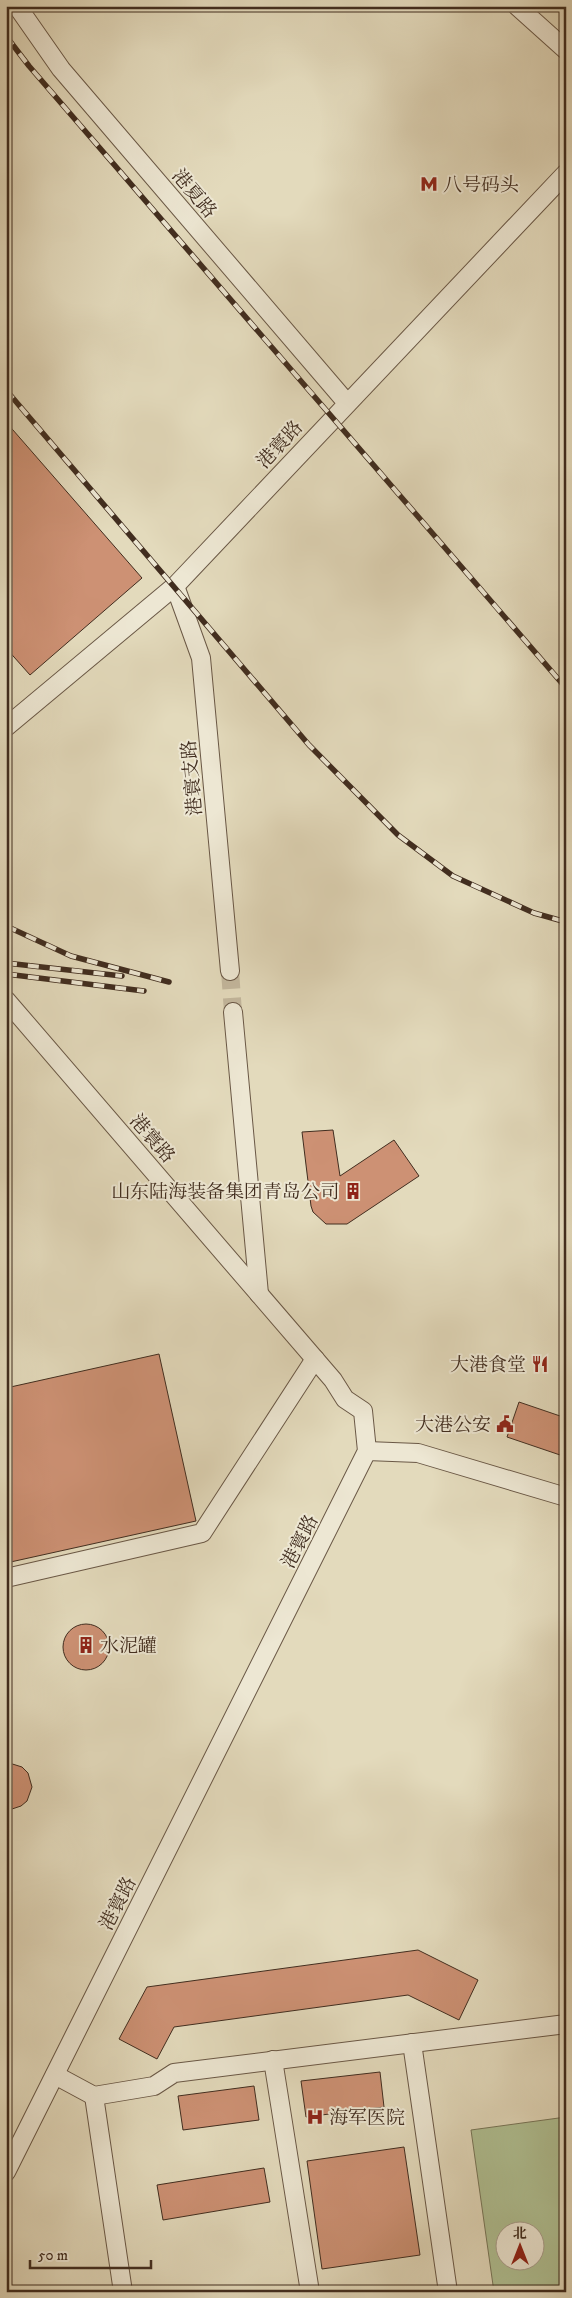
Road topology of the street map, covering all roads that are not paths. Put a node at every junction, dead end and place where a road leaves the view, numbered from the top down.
1 (17, 6) edge
2 (517, 6) edge
3 (566, 50) edge
4 (566, 173) edge
5 (347, 404) junction
6 (174, 586) junction
7 (6, 726) edge
8 (230, 971) tunnel mouth
9 (6, 1000) edge
10 (234, 1012) tunnel mouth
11 (259, 1294) junction
12 (315, 1359) junction
13 (367, 1451) junction
14 (566, 1497) edge
15 (6, 1578) edge
16 (566, 2024) edge
17 (412, 2043) junction
18 (273, 2060) junction
19 (55, 2075) junction
20 (94, 2096) junction
21 (6, 2172) edge
22 (123, 2292) edge
23 (310, 2292) edge
24 (448, 2292) edge

1 - 5 street, 港夏路
2 - 3 street
4 - 5 street, 港寰路
5 - 6 street, 港寰路
6 - 7 street, 港寰路
6 - 8 street, 港寰支路
9 - 11 street, 港寰路
10 - 11 street
11 - 12 street, 港寰路
12 - 13 street, 港寰路
12 - 15 street
13 - 14 street
13 - 19 street, 港寰路
16 - 17 street
17 - 18 street
17 - 24 street
18 - 20 street
18 - 23 street
19 - 20 street
19 - 21 street, 港寰路
20 - 22 street

